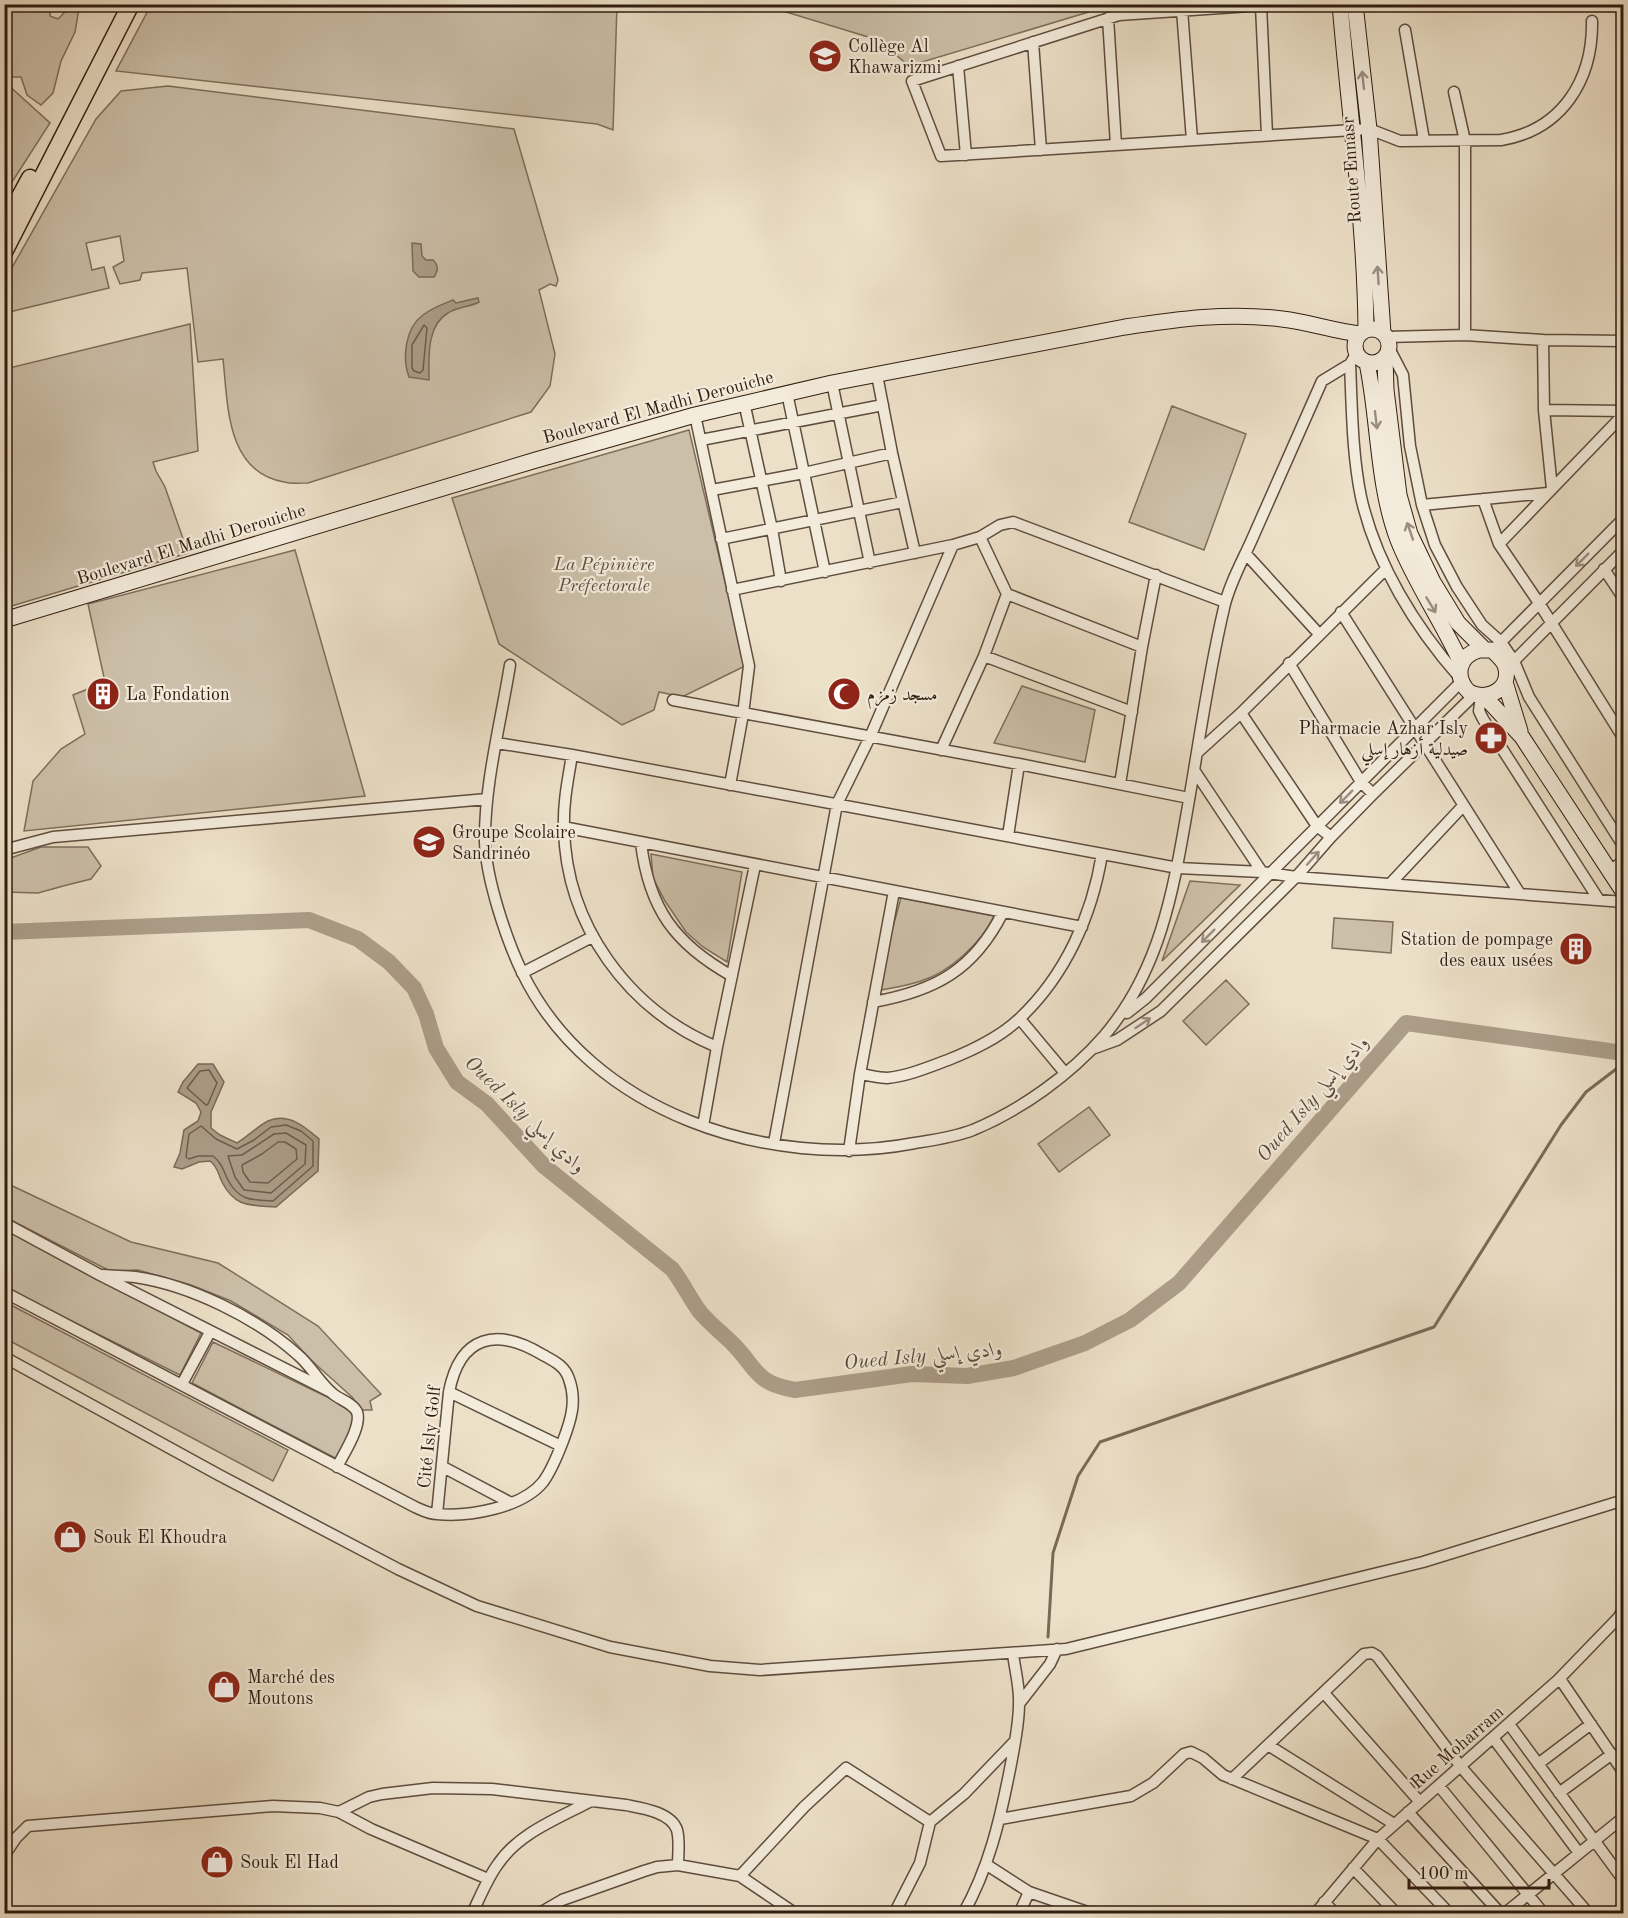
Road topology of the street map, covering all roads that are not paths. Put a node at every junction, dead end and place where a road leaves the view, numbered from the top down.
1 (120, 4) edge
2 (131, 4) edge
3 (1280, 4) edge
4 (1340, 4) edge
5 (1355, 4) edge
6 (1261, 6) junction
7 (1182, 10) junction
8 (1108, 18) junction
9 (1592, 21) dead end
10 (1405, 30) dead end
11 (1034, 42) junction
12 (958, 66) junction
13 (1454, 92) dead end
14 (1361, 129) junction
15 (1267, 135) junction
16 (1192, 140) junction
17 (1424, 141) junction
18 (1465, 141) junction
19 (1116, 145) junction
20 (1041, 150) junction
21 (966, 155) junction
22 (4, 226) edge
23 (4, 252) edge
24 (1466, 335) junction
25 (1543, 340) junction
26 (1623, 341) edge
27 (1386, 344) junction
28 (1359, 348) junction
29 (878, 375) junction
30 (832, 383) junction
31 (787, 393) junction
32 (744, 402) junction
33 (883, 405) junction
34 (1544, 410) junction
35 (838, 412) junction
36 (1623, 412) edge
37 (695, 415) junction
38 (794, 422) junction
39 (751, 431) junction
40 (701, 440) junction
41 (892, 453) junction
42 (848, 464) junction
43 (804, 473) junction
44 (761, 481) junction
45 (712, 490) junction
46 (1550, 491) junction
47 (1483, 500) junction
48 (903, 502) junction
49 (1422, 505) junction
50 (858, 511) junction
51 (1623, 518) edge
52 (815, 521) junction
53 (772, 529) junction
54 (980, 537) junction
55 (721, 540) junction
56 (1499, 544) junction
57 (953, 545) junction
58 (1623, 550) edge
59 (915, 553) junction
60 (1246, 554) junction
61 (870, 562) junction
62 (1386, 569) junction
63 (1605, 569) junction
64 (825, 572) junction
65 (1156, 575) junction
66 (781, 581) junction
67 (732, 590) junction
68 (1007, 594) junction
69 (1623, 599) edge
70 (1225, 602) junction
71 (1539, 603) junction
72 (1341, 612) junction
73 (4, 620) edge
74 (1551, 623) junction
75 (1319, 634) junction
76 (1142, 647) junction
77 (1493, 647) junction
78 (984, 656) junction
79 (1289, 663) junction
80 (510, 665) dead end
81 (1508, 671) junction
82 (1461, 674) junction
83 (1480, 696) junction
84 (673, 700) dead end
85 (1132, 712) junction
86 (1241, 713) junction
87 (743, 714) junction
88 (1414, 729) junction
89 (870, 737) junction
90 (1522, 737) junction
91 (1623, 739) edge
92 (497, 743) junction
93 (1424, 744) junction
94 (941, 750) junction
95 (1197, 752) junction
96 (572, 755) junction
97 (1019, 764) junction
98 (1194, 770) junction
99 (1361, 782) junction
100 (1120, 784) junction
101 (730, 785) junction
102 (1373, 794) junction
103 (1189, 798) junction
104 (487, 799) junction
105 (837, 804) junction
106 (1463, 806) junction
107 (1317, 826) junction
108 (564, 827) junction
109 (1008, 836) junction
110 (1331, 837) junction
111 (641, 843) junction
112 (1623, 848) edge
113 (4, 850) edge
114 (1102, 854) junction
115 (1623, 861) edge
116 (755, 865) junction
117 (1178, 868) junction
118 (1608, 871) junction
119 (1266, 872) junction
120 (1296, 877) junction
121 (823, 878) junction
122 (1390, 884) junction
123 (894, 891) junction
124 (1623, 893) edge
125 (1520, 894) junction
126 (1599, 900) junction
127 (1623, 902) edge
128 (1004, 912) junction
129 (1082, 927) junction
130 (592, 937) junction
131 (522, 973) junction
132 (732, 976) junction
133 (873, 1002) junction
134 (1020, 1019) junction
135 (1117, 1020) junction
136 (717, 1047) junction
137 (1092, 1049) junction
138 (1065, 1073) junction
139 (860, 1074) junction
140 (703, 1126) junction
141 (774, 1143) junction
142 (849, 1151) junction
143 (4, 1223) edge
144 (100, 1275) junction
145 (4, 1292) edge
146 (210, 1332) junction
147 (4, 1357) edge
148 (182, 1384) junction
149 (331, 1392) junction
150 (449, 1392) junction
151 (561, 1446) junction
152 (338, 1467) junction
153 (443, 1467) junction
154 (1623, 1500) edge
155 (511, 1503) junction
156 (438, 1514) junction
157 (1623, 1608) edge
158 (1057, 1649) junction
159 (1012, 1654) junction
160 (1560, 1679) junction
161 (1324, 1693) junction
162 (1019, 1704) junction
163 (1509, 1724) junction
164 (1591, 1724) junction
165 (1494, 1738) junction
166 (1014, 1742) junction
167 (1268, 1746) junction
168 (1611, 1754) junction
169 (1538, 1764) junction
170 (1461, 1767) junction
171 (1623, 1773) edge
172 (1232, 1779) junction
173 (1439, 1786) junction
174 (1559, 1793) junction
175 (589, 1802) junction
176 (1419, 1802) junction
177 (339, 1812) junction
178 (1408, 1812) junction
179 (1623, 1817) edge
180 (1000, 1819) junction
181 (930, 1822) junction
182 (1395, 1824) junction
183 (1378, 1839) junction
184 (1594, 1840) junction
185 (1579, 1853) junction
186 (4, 1856) edge
187 (678, 1865) junction
188 (987, 1865) junction
189 (1353, 1868) junction
190 (1554, 1873) junction
191 (740, 1876) junction
192 (488, 1879) junction
193 (1623, 1881) edge
194 (1029, 1892) junction
195 (1527, 1894) junction
196 (1324, 1902) junction
197 (472, 1914) edge
198 (538, 1914) edge
199 (796, 1914) edge
200 (894, 1914) edge
201 (963, 1914) edge
202 (1019, 1914) edge
203 (1093, 1914) edge
204 (1315, 1914) edge
205 (1336, 1914) edge
206 (1397, 1914) edge
207 (1450, 1914) edge
208 (1502, 1914) edge
209 (1544, 1914) edge
210 (1590, 1914) edge

1 - 22 main road
2 - 23 main road
3 - 6 street
4 - 14 main road, Route Ennasr
14 -> 5 main road, Route Ennasr
6 - 7 street
6 - 15 street
7 - 8 street
7 - 16 street
8 - 11 street
8 - 19 street
9 - 18 street
10 - 17 street
11 - 12 street
11 - 20 street
12 - 21 street
12 - 21 street
13 - 18 street
14 - 15 street
14 - 17 street
27 -> 14 main road, Route Ennasr
14 - 28 main road, Route Ennasr
15 - 16 street
16 - 19 street
17 - 18 street
18 - 24 street
19 - 20 street
20 - 21 street
24 - 25 street
24 - 27 street
25 - 26 street
25 - 34 street
27 - 28 main road, Boulevard El Madhi Derouiche
27 - 28 main road
27 - 49 street
77 -> 27 main road, Route Ennasr
28 - 29 main road, Boulevard El Madhi Derouiche
28 - 60 street
28 - 62 street
28 -> 82 main road, Route Ennasr
29 - 30 main road, Boulevard El Madhi Derouiche
29 - 33 street
30 - 31 main road, Boulevard El Madhi Derouiche
30 - 35 street
31 - 32 main road, Boulevard El Madhi Derouiche
31 - 38 street
32 - 37 main road, Boulevard El Madhi Derouiche
32 - 39 street
33 - 35 street
33 - 41 street
34 - 36 street
34 - 46 street
35 - 38 street
35 - 42 street
36 - 46 street
37 - 40 street
37 - 73 main road, Boulevard El Madhi Derouiche
38 - 39 street
38 - 43 street
39 - 40 street
39 - 44 street
40 - 45 street
41 - 42 street
41 - 48 street
42 - 43 street
42 - 50 street
43 - 44 street
43 - 52 street
44 - 45 street
44 - 53 street
45 - 55 street
46 - 47 street
46 - 56 street
47 - 49 street
47 - 56 street
48 - 50 street
48 - 59 street
49 - 77 street
50 - 52 street
50 - 61 street
51 -> 71 street
52 - 53 street
52 - 64 street
53 - 55 street
53 - 66 street
54 - 57 street
54 - 65 street
54 - 68 street
55 - 67 street
56 - 71 street
57 - 59 street
57 - 89 street
58 - 63 street
59 - 61 street
60 - 70 street
60 - 75 street
61 - 64 street
62 - 72 street
62 - 82 street
63 - 69 street
63 - 74 street
64 - 66 street
65 - 70 street
65 - 76 street
66 - 67 street
67 - 87 street
68 - 76 street
68 - 78 street
70 - 95 street
71 - 74 street
71 - 77 street
72 - 75 street
72 - 88 street
74 - 81 street
74 - 91 street
75 - 79 street
76 - 85 street
77 - 81 main road
77 - 82 main road
78 - 85 street
78 - 94 street
79 - 86 street
79 - 99 street
80 - 92 street
81 - 83 main road
81 - 90 main road
81 - 112 street
82 - 83 main road
82 - 88 street
83 - 90 main road
83 - 93 street
83 - 126 street
84 - 87 street
85 - 100 street
86 - 95 street
86 - 107 street
87 - 89 street
87 - 101 street
88 - 93 street
88 - 99 street
89 - 94 street
89 - 105 street
90 - 118 main road
92 - 96 street
92 - 104 street
93 - 102 street
93 - 106 street
94 - 97 street
95 - 98 street
96 - 101 street
96 - 108 street
97 - 100 street
97 - 109 street
98 - 103 street
98 - 119 street
99 - 102 street
99 -> 107 street
100 - 103 street
101 - 105 street
102 - 110 street
103 - 117 street
104 - 113 street
104 - 131 street
105 - 109 street
105 - 121 street
106 - 122 street
106 - 125 street
107 - 110 street
107 - 119 street
108 - 111 street
108 - 130 street
109 - 114 street
120 -> 110 street
111 - 116 street
111 - 132 street
114 - 117 street
114 - 129 street
115 - 118 street
116 - 121 street
116 - 132 street
117 - 119 street
117 - 135 street
118 - 124 main road
119 - 120 street
119 -> 135 street
120 - 122 street
137 -> 120 street
121 - 123 street
121 - 141 street
122 - 125 street
123 - 128 street
123 - 133 street
125 - 126 street
126 - 127 street
128 - 129 street
128 - 133 street
129 - 134 street
130 - 131 street
130 - 136 street
131 - 140 street
132 - 136 street
133 - 139 street
134 - 138 street
134 - 139 street
135 - 137 street
136 - 140 street
137 - 138 street
138 - 142 street
139 - 142 street
140 - 141 street
141 - 142 street
143 - 144 street
144 - 146 street
144 - 149 street
145 - 148 street, Cité Isly Golf
146 - 148 street
146 - 149 street
147 - 159 street
148 - 152 street, Cité Isly Golf
149 - 152 street
150 - 151 street
150 - 151 street, Cité Isly Golf
150 - 153 street, Cité Isly Golf
151 - 155 street, Cité Isly Golf
152 - 156 street, Cité Isly Golf
153 - 155 street
153 - 156 street, Cité Isly Golf
154 - 158 street
155 - 156 street, Cité Isly Golf
157 - 160 street, Rue Moharram
158 - 159 street
158 - 162 street
159 - 162 street
160 - 163 street, Rue Moharram
160 - 164 street
161 - 167 street
161 - 170 street
161 - 176 street
162 - 166 street
163 - 165 street, Rue Moharram
163 - 169 street
164 - 168 street
164 - 169 street
165 - 170 street, Rue Moharram
165 - 185 street
166 - 180 street
166 - 181 street
167 - 172 street
167 - 182 street
168 - 171 street
168 - 174 street
169 - 174 street
170 - 173 street, Rue Moharram
170 - 190 street
172 - 180 street
172 - 183 street
173 - 176 street, Rue Moharram
173 - 195 street
174 - 184 street
175 - 177 street
175 - 187 street
175 - 192 street
176 - 178 street, Rue Moharram
177 - 186 street
177 - 192 street
178 - 182 street, Rue Moharram
178 - 208 street
179 - 184 street
180 - 188 street
181 - 191 street
181 - 200 street
182 - 183 street, Rue Moharram
183 - 189 street, Rue Moharram
183 - 207 street
184 - 185 street
184 - 193 street
185 - 190 street
187 - 191 street
187 - 198 street
188 - 194 street
188 - 201 street
189 - 196 street, Rue Moharram
189 - 206 street
190 - 195 street
190 - 210 street
191 - 199 street
192 - 197 street
194 - 202 street
194 - 203 street
195 - 208 street
195 - 209 street
196 - 204 street, Rue Moharram
196 - 205 street

